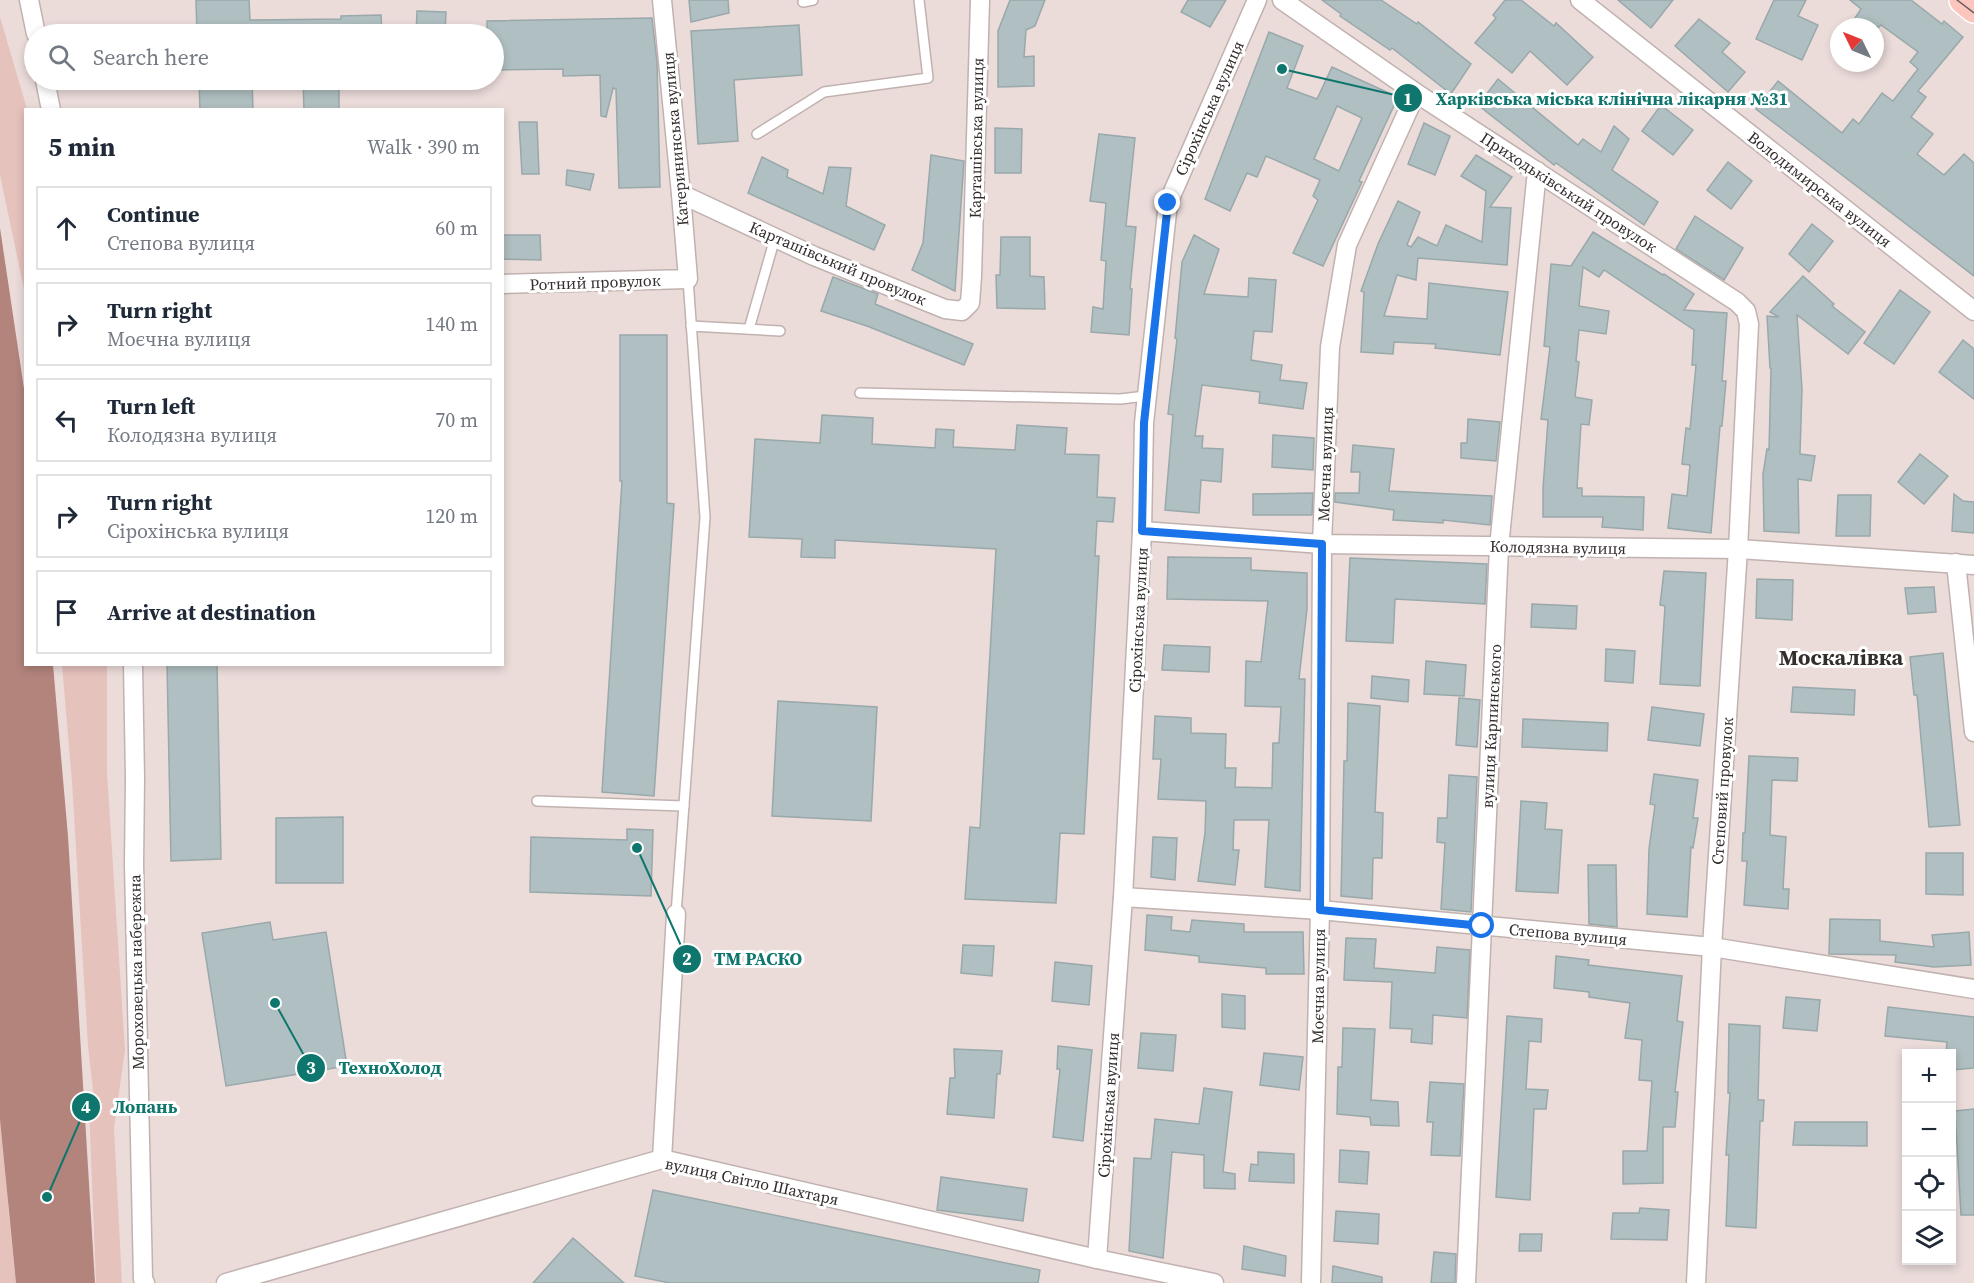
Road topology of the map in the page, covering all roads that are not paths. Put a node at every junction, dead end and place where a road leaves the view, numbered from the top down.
1 (29, 0) edge
2 (662, 0) edge
3 (919, 0) edge
4 (980, 0) edge
5 (1257, 0) edge
6 (1282, 0) edge
7 (1580, 0) edge
8 (1963, 0) edge
9 (1974, 9) edge
10 (34, 24) edge
11 (47, 90) edge
12 (1416, 93) junction
13 (51, 108) edge
14 (757, 134) dead end
15 (1537, 171) junction
16 (681, 194) junction
17 (775, 238) junction
18 (972, 276) joint
19 (688, 279) junction
20 (504, 284) edge
21 (1737, 302) joint
22 (1974, 311) edge
23 (691, 326) junction
24 (749, 329) junction
25 (780, 331) dead end
26 (860, 393) dead end
27 (1146, 396) junction
28 (1142, 531) junction
29 (1322, 544) junction
30 (1499, 546) junction
31 (1738, 549) junction
32 (1965, 564) edge
33 (133, 666) edge
34 (1974, 732) edge
35 (537, 801) dead end
36 (684, 806) junction
37 (1123, 897) junction
38 (1320, 910) junction
39 (676, 914) joint
40 (1482, 926) junction
41 (1712, 947) junction
42 (1974, 989) edge
43 (662, 1159) junction
44 (1097, 1259) junction
45 (144, 1281) edge
46 (226, 1283) edge
47 (1214, 1283) edge
48 (1311, 1283) edge
49 (1466, 1283) edge
50 (1696, 1283) edge

1 - 10 street
2 - 16 street, Катерининська вулиця
3 - 14 lane
4 - 18 street, Карташівська вулиця
5 - 27 street, Сірохінська вулиця
6 - 12 street, Приходьківський провулок
7 - 22 street, Володимирська вулиця
8 - 9 main road
11 - 13 street
12 - 15 street, Приходьківський провулок
12 - 29 street, Моєчна вулиця
15 - 21 street, Приходьківський провулок
15 - 30 street, вулиця Карпинського
16 - 17 street, Карташівський провулок
16 - 19 street, Катерининська вулиця
17 - 18 street, Карташівський провулок
17 - 24 lane
19 - 20 street, Ротний провулок
19 - 23 lane
21 - 31 street, Степовий провулок
23 - 24 lane
23 - 36 lane
24 - 25 lane
26 - 27 lane
27 - 28 street, Сірохінська вулиця
28 - 29 street, Колодязна вулиця
28 - 37 street, Сірохінська вулиця
29 - 30 street, Колодязна вулиця
29 - 38 street, Моєчна вулиця
30 - 31 street, Колодязна вулиця
30 - 40 street, вулиця Карпинського
31 - 32 street, Колодязна вулиця
31 - 41 street, Степовий провулок
32 - 34 street
33 - 45 street, Мороховецька набережна
35 - 36 lane
36 - 39 lane
37 - 38 street, Степова вулиця
37 - 44 street, Сірохінська вулиця
38 - 40 street, Степова вулиця
38 - 48 street, Моєчна вулиця
39 - 43 street
40 - 41 street, Степова вулиця
40 - 49 street, вулиця Карпинського
41 - 42 street, Степова вулиця
41 - 50 street, Степовий провулок
43 - 44 street, вулиця Світло Шахтаря
43 - 46 street, вулиця Світло Шахтаря
44 - 47 street, вулиця Світло Шахтаря

